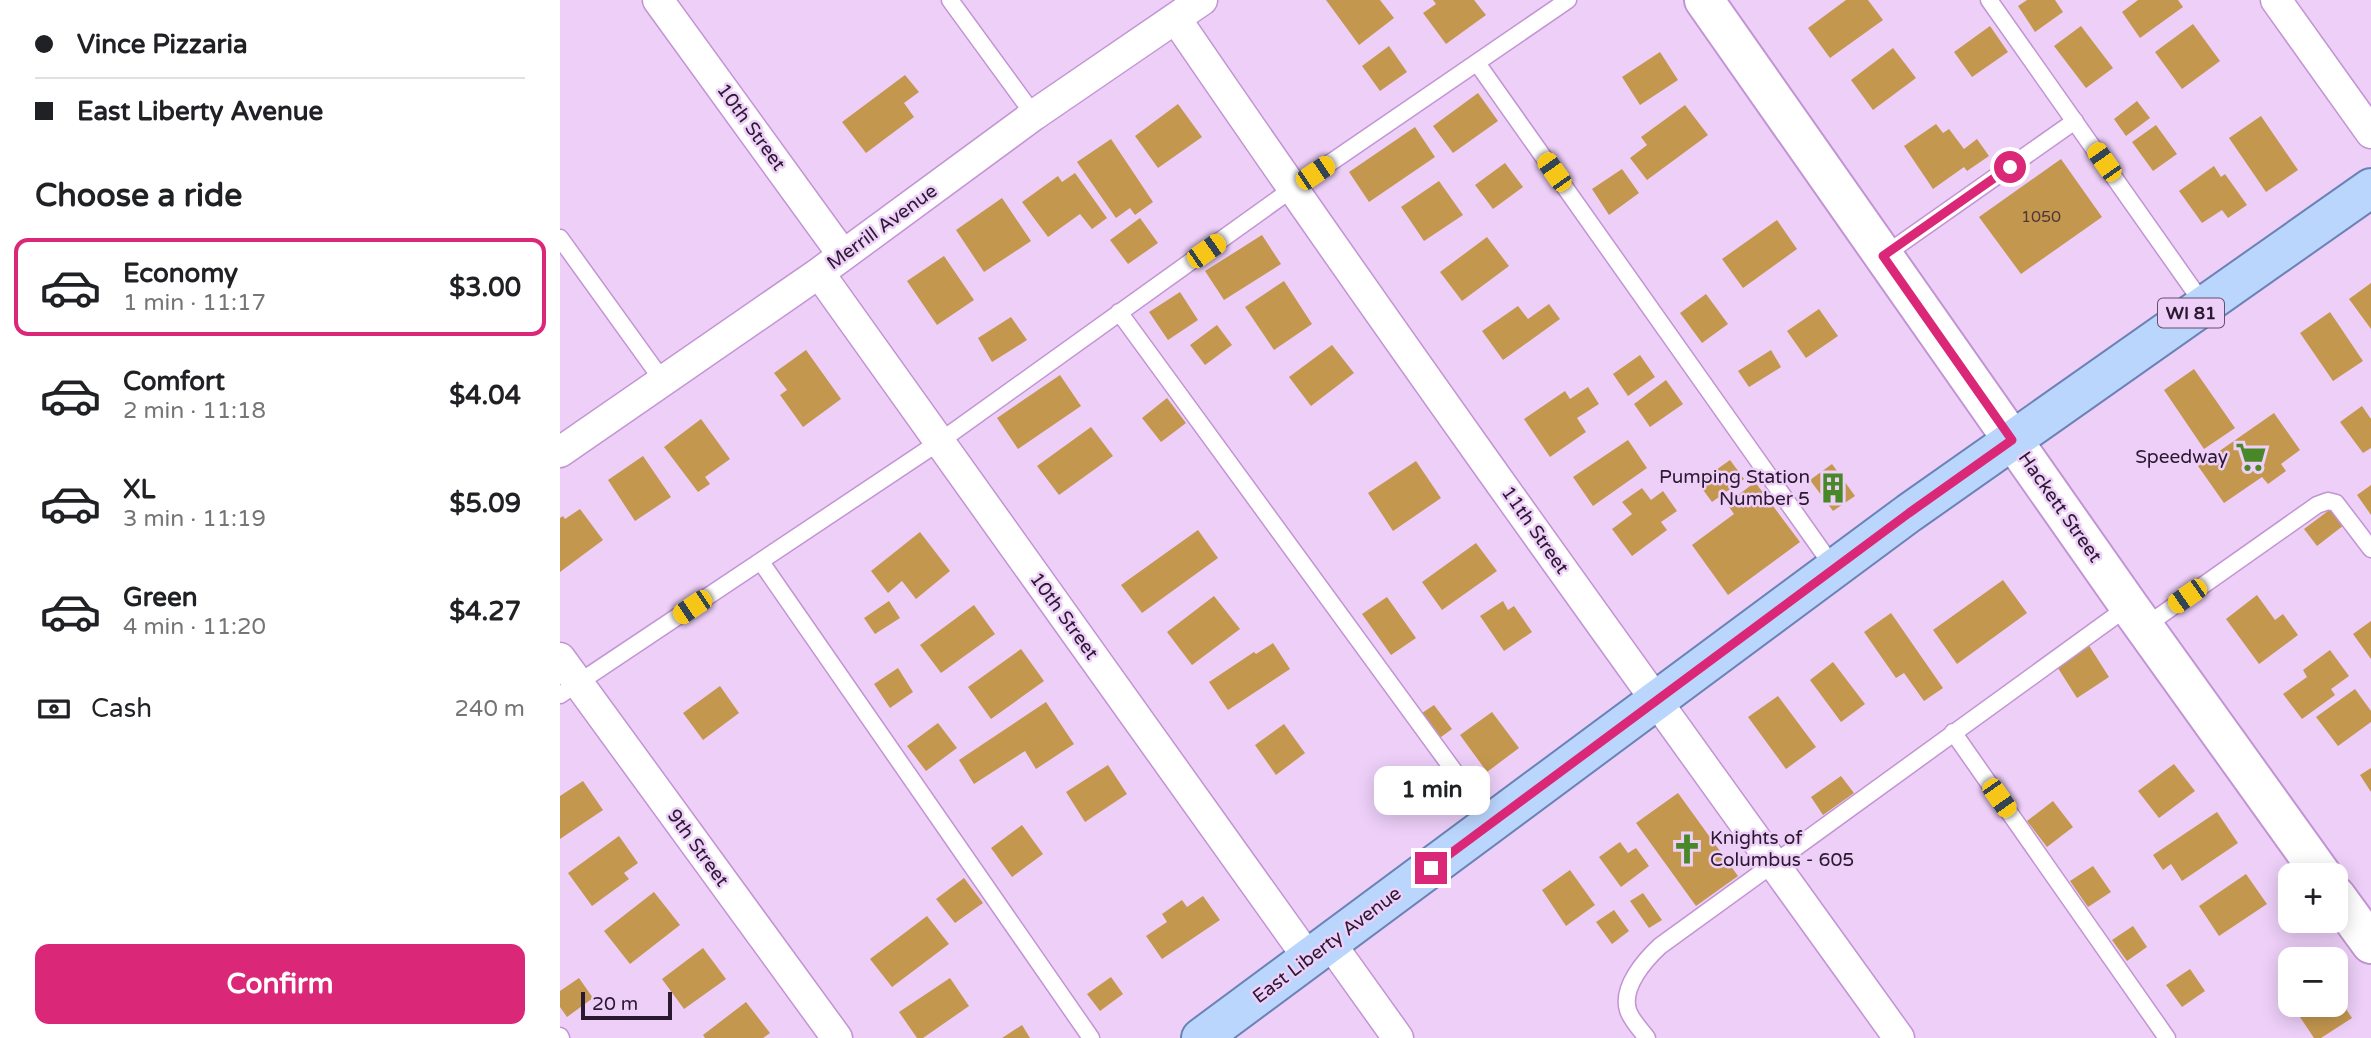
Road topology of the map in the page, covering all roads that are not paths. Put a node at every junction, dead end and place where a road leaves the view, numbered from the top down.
1 (658, 0) edge
2 (950, 0) edge
3 (1202, 0) edge
4 (1569, 0) edge
5 (1704, 0) edge
6 (1989, 0) edge
7 (2276, 0) edge
8 (1176, 19) junction
9 (1477, 63) junction
10 (1034, 115) junction
11 (2075, 121) junction
12 (2371, 133) edge
13 (2371, 188) edge
14 (1292, 189) junction
15 (560, 239) edge
16 (843, 255) junction
17 (1883, 256) junction
18 (819, 273) junction
19 (2204, 305) junction
20 (1119, 312) junction
21 (663, 381) junction
22 (2012, 440) junction
23 (939, 442) junction
24 (560, 452) edge
25 (2371, 549) edge
26 (761, 562) junction
27 (1834, 568) junction
28 (2137, 617) junction
29 (560, 658) edge
30 (569, 689) edge
31 (1656, 701) junction
32 (1953, 732) junction
33 (1492, 823) junction
34 (2313, 863) edge
35 (1775, 864) junction
36 (2348, 912) edge
37 (2371, 944) edge
38 (1319, 951) junction
39 (837, 1038) edge
40 (1091, 1038) edge
41 (1201, 1038) edge
42 (1398, 1038) edge
43 (1647, 1038) edge
44 (1899, 1038) edge
45 (2168, 1038) edge

1 - 16 street, 10th Street
2 - 10 lane
3 - 8 street, Merrill Avenue
4 - 9 lane
5 - 17 street, Hackett Street
6 - 11 lane
7 - 12 street
8 - 10 street, Merrill Avenue
8 - 14 street, 11th Street
9 - 14 lane
9 - 27 lane
10 - 16 street, Merrill Avenue
11 - 17 lane
11 - 19 lane
13 - 19 main road, East Liberty Avenue / WI 81
14 - 20 lane
14 - 31 street, 11th Street
15 - 21 lane
16 - 18 street, Merrill Avenue
17 - 22 street, Hackett Street
18 - 21 street, Merrill Avenue
18 - 23 street, 10th Street
19 - 22 main road, East Liberty Avenue / WI 81
20 - 23 lane
20 - 33 lane
21 - 24 street, Merrill Avenue
22 - 27 main road, East Liberty Avenue / WI 81
22 - 28 street, Hackett Street
23 - 26 lane
23 - 38 street, 10th Street
25 - 28 lane
26 - 30 lane
26 - 40 lane
27 - 31 main road, East Liberty Avenue / WI 81
28 - 32 lane
28 - 34 street, Hackett Street
29 - 30 street, 9th Street
30 - 39 street, 9th Street
31 - 33 main road, East Liberty Avenue / WI 81
31 - 35 street, 11th Street
32 - 35 lane
32 - 45 lane
33 - 38 main road, East Liberty Avenue / WI 81
35 - 43 lane
35 - 44 street, 11th Street
36 - 37 street
38 - 41 main road, East Liberty Avenue / WI 81
38 - 42 street, 10th Street

